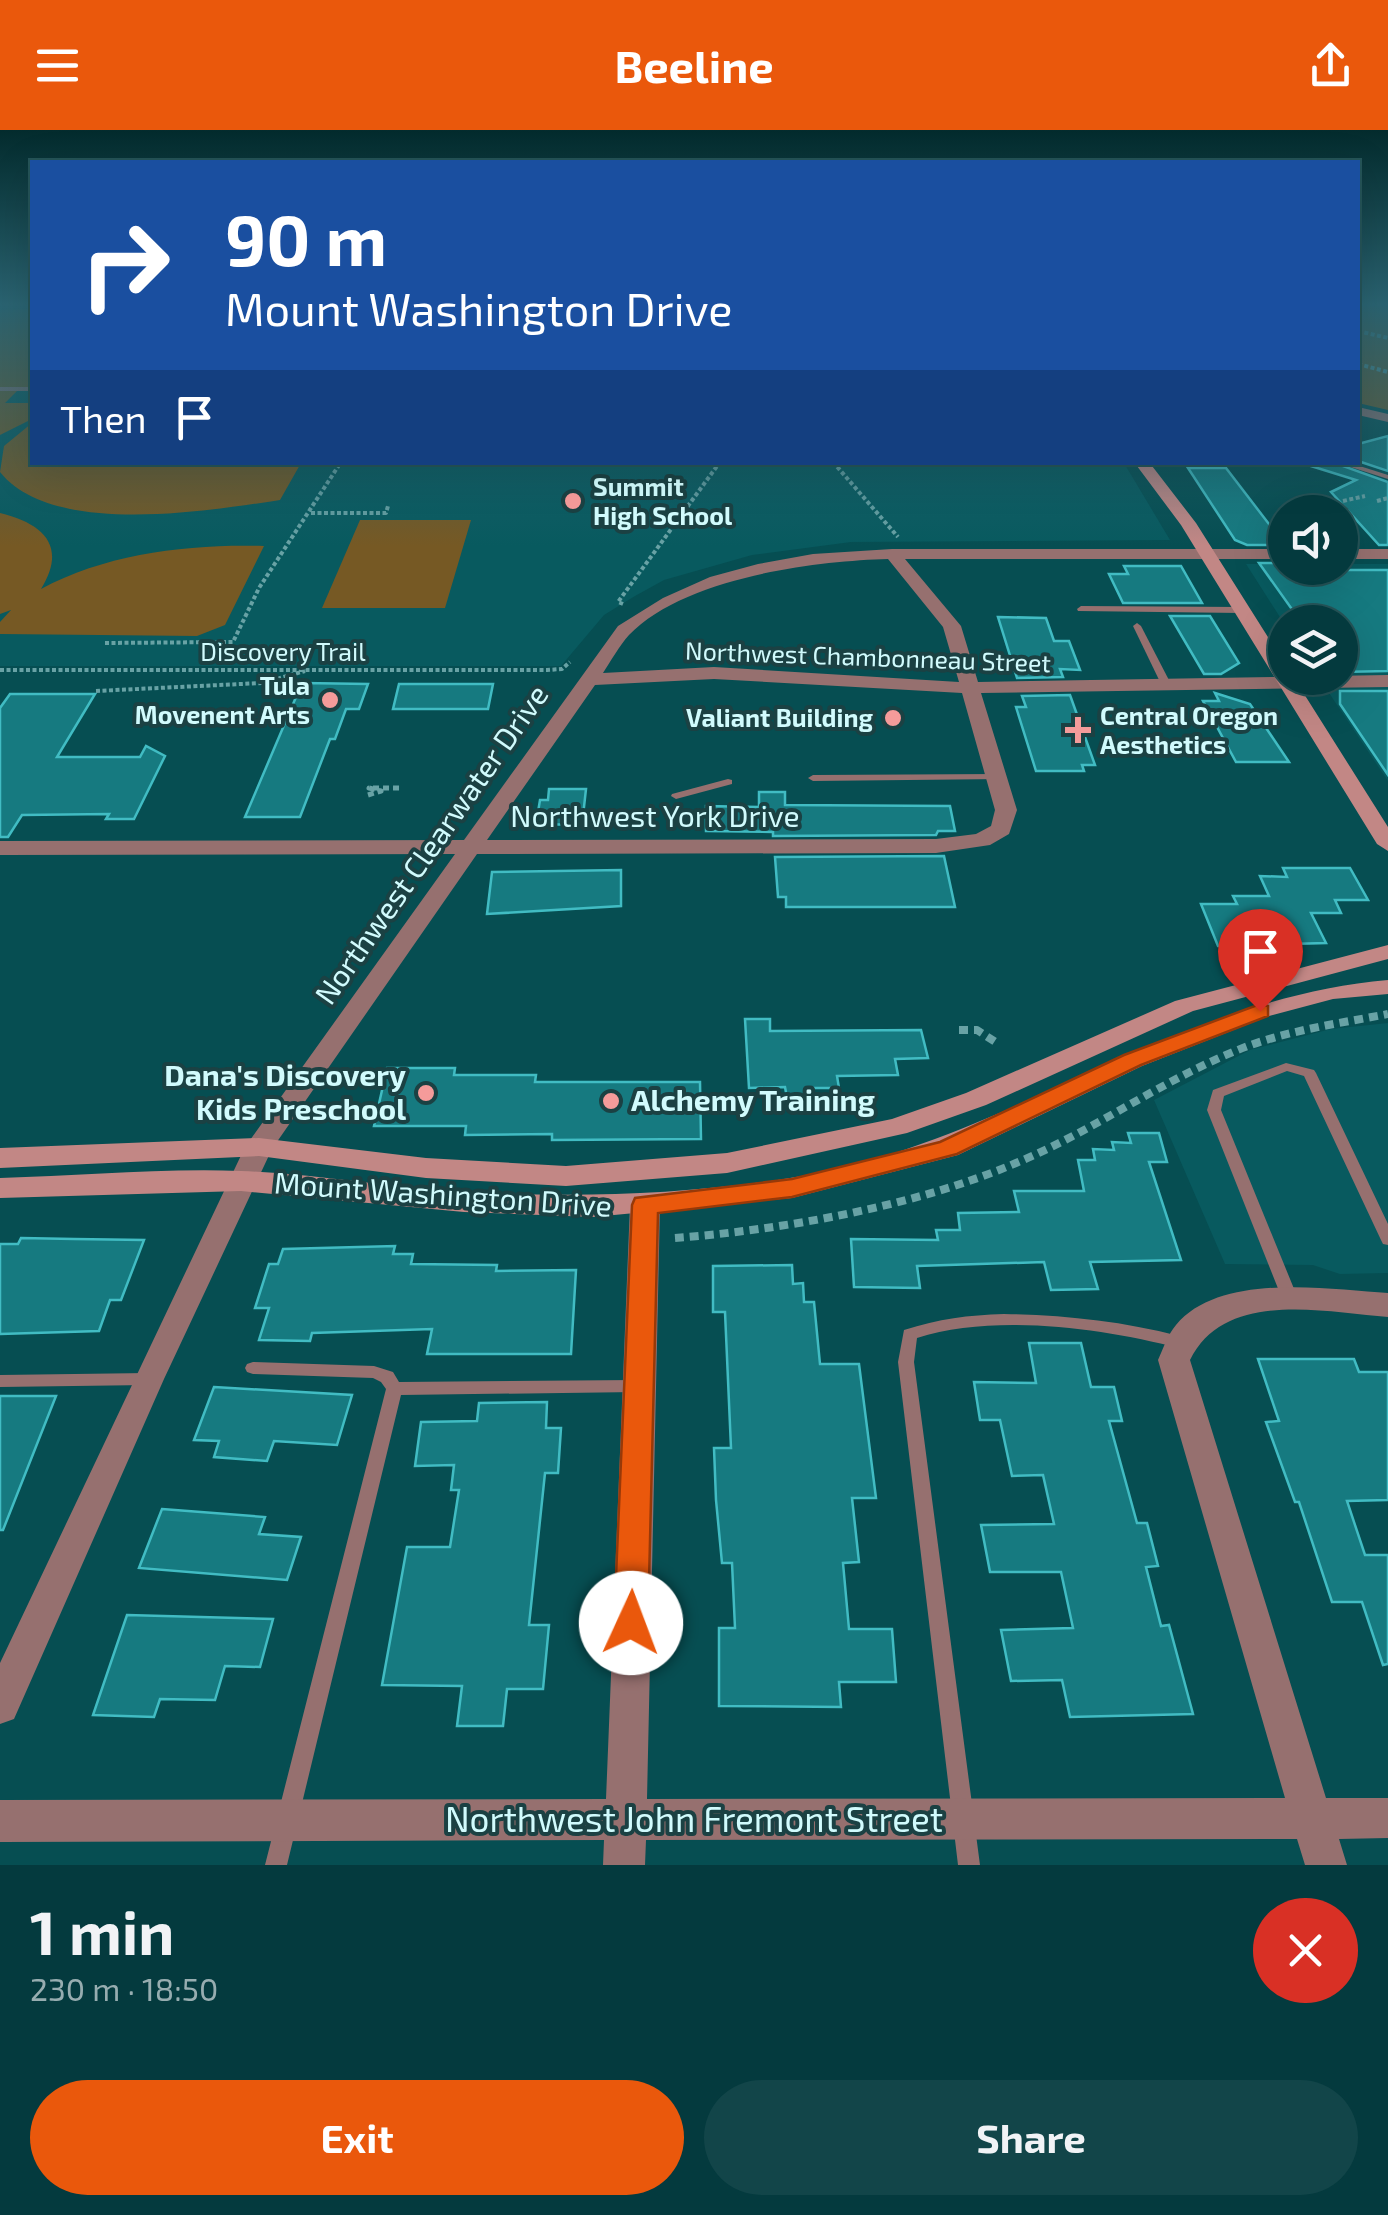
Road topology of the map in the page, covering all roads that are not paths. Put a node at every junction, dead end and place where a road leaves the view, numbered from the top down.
1 (0, 389) edge
2 (30, 389) edge
3 (1360, 411) edge
4 (1388, 418) edge
5 (1143, 465) edge
6 (1347, 465) edge
7 (1388, 478) edge
8 (899, 548) junction
9 (1358, 553) edge
10 (1206, 554) junction
11 (1268, 554) edge
12 (1388, 554) edge
13 (1081, 608) dead end
14 (1241, 610) junction
15 (1137, 626) dead end
16 (1268, 653) edge
17 (576, 674) junction
18 (1268, 682) edge
19 (1358, 682) edge
20 (1388, 682) edge
21 (1167, 686) junction
22 (971, 688) junction
23 (1295, 695) edge
24 (999, 777) junction
25 (813, 778) dead end
26 (728, 782) dead end
27 (676, 796) dead end
28 (1388, 844) edge
29 (0, 848) edge
30 (469, 848) junction
31 (1387, 949) edge
32 (1388, 987) edge
33 (259, 1147) junction
34 (0, 1158) edge
35 (241, 1182) junction
36 (0, 1188) edge
37 (645, 1205) junction
38 (1388, 1240) edge
39 (1292, 1301) junction
40 (1388, 1305) edge
41 (1179, 1342) junction
42 (253, 1368) dead end
43 (148, 1379) junction
44 (0, 1381) edge
45 (639, 1386) junction
46 (394, 1389) junction
47 (0, 1706) edge
48 (1312, 1818) junction
49 (1388, 1818) edge
50 (284, 1820) junction
51 (963, 1820) junction
52 (0, 1821) edge
53 (625, 1821) junction
54 (276, 1865) edge
55 (624, 1865) edge
56 (969, 1865) edge
57 (1326, 1865) edge

1 - 2 lane
3 - 4 street
5 - 10 main road
6 - 7 lane
8 - 10 street, Northwest Clearwater Drive
8 - 17 street, Northwest Clearwater Drive
8 - 22 street, Northwest York Drive
9 - 12 street
10 - 11 street, Northwest Clearwater Drive
10 - 14 main road
13 - 14 lane
14 - 16 main road
15 - 21 lane
17 - 22 street, Northwest Chambonneau Street
17 - 30 street, Northwest Clearwater Drive
18 - 21 street, Northwest Chambonneau Street
19 - 20 street, Northwest Chambonneau Street
21 - 22 street, Northwest Chambonneau Street
22 - 24 street, Northwest York Drive
23 - 28 main road
24 - 25 lane
24 - 30 street, Northwest York Drive
26 - 27 lane
29 - 30 street, Northwest York Drive
30 - 33 street, Northwest Clearwater Drive
31 - 33 main road, Mount Washington Drive
32 - 37 main road, Mount Washington Drive
33 - 34 main road, Mount Washington Drive
33 - 35 street, Northwest Clearwater Drive
35 - 36 main road, Mount Washington Drive
35 - 37 main road, Mount Washington Drive
35 - 43 street, Northwest Clearwater Drive
37 - 45 street
38 - 39 lane
39 - 40 street
39 - 41 street
41 - 48 street
41 - 51 lane
42 - 46 lane
43 - 44 lane
43 - 47 street, Northwest Clearwater Drive
45 - 46 lane
45 - 53 street
46 - 50 lane
48 - 49 street, Northwest John Fremont Street
48 - 51 street, Northwest John Fremont Street
48 - 57 street
50 - 52 street, Northwest John Fremont Street
50 - 53 street, Northwest John Fremont Street
50 - 54 lane
51 - 53 street, Northwest John Fremont Street
51 - 56 lane
53 - 55 street

